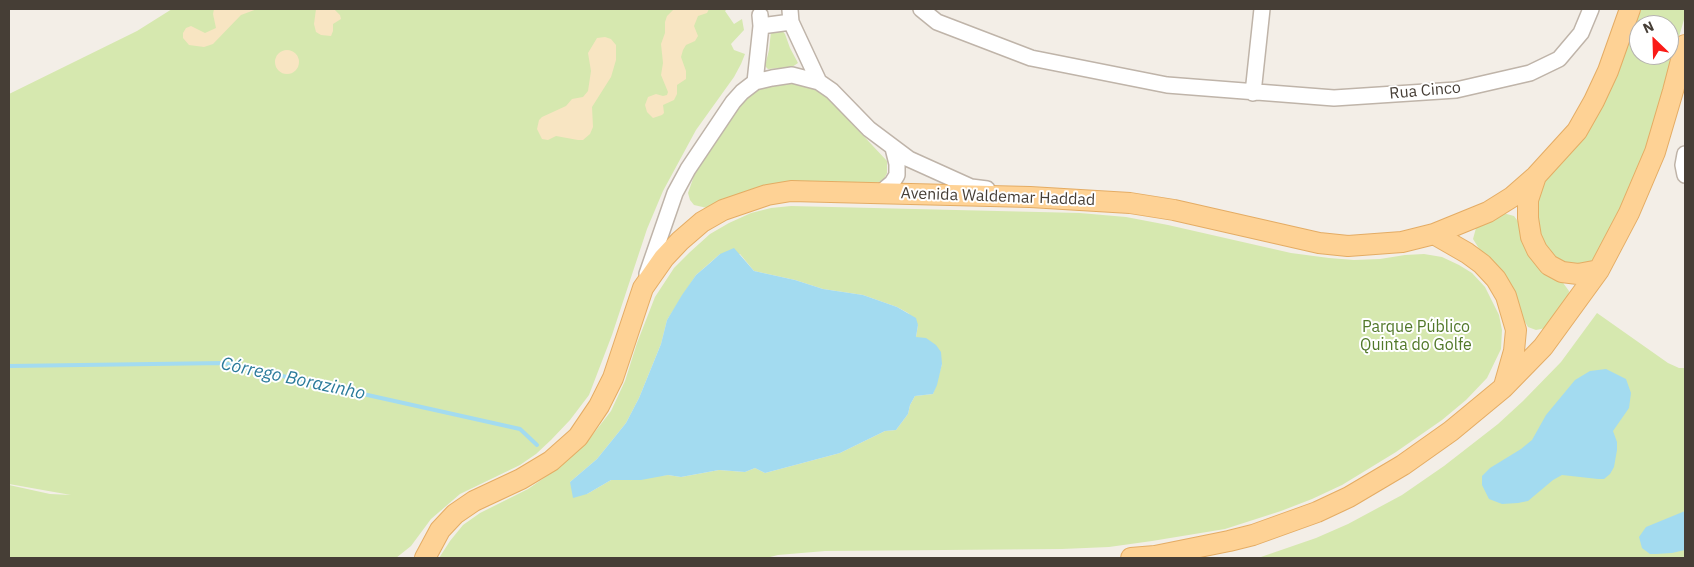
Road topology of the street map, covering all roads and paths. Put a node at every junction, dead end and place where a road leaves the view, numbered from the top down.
1 (921, 9) edge
2 (1262, 9) edge
3 (1591, 9) edge
4 (1630, 9) edge
5 (790, 16) edge
6 (1685, 45) edge
7 (755, 82) junction
8 (819, 82) junction
9 (1253, 93) junction
10 (893, 148) junction
11 (1685, 154) edge
12 (1685, 175) edge
13 (1536, 176) junction
14 (880, 193) junction
15 (1030, 197) junction
16 (1434, 234) junction
17 (1599, 270) junction
18 (643, 288) junction
19 (1503, 388) junction
20 (425, 558) edge
21 (1131, 558) edge

1 - 9 street, Rua Cinco
2 - 9 street
3 - 9 street, Rua Cinco
4 - 13 main road, Avenida Waldemar Haddad
5 - 7 street
5 - 8 street
6 - 17 main road
7 - 8 street
7 - 18 street
8 - 10 street
10 - 14 street
10 - 15 street
11 - 12 street
13 - 16 main road, Avenida Waldemar Haddad
13 - 17 main road
14 - 15 main road, Avenida Waldemar Haddad
14 - 18 main road, Avenida Waldemar Haddad
15 - 16 main road, Avenida Waldemar Haddad
16 - 19 main road
17 - 19 main road
18 - 20 main road, Avenida Waldemar Haddad
19 - 21 main road

